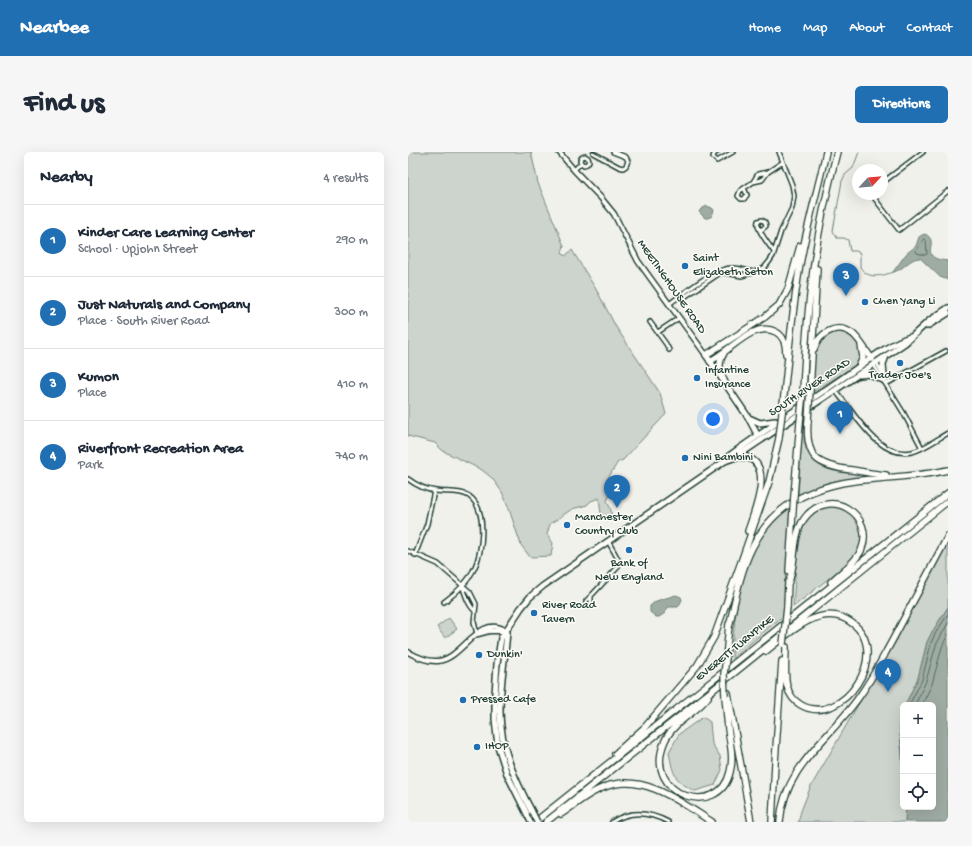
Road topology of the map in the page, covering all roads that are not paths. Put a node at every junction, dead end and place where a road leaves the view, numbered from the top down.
1 (559, 152) edge
2 (594, 152) edge
3 (613, 152) edge
4 (716, 152) edge
5 (733, 152) edge
6 (779, 152) edge
7 (826, 152) edge
8 (836, 152) edge
9 (923, 152) edge
10 (727, 154) edge
11 (588, 158) junction
12 (783, 162) junction
13 (581, 163) junction
14 (574, 170) junction
15 (768, 172) junction
16 (888, 178) edge
17 (753, 182) junction
18 (744, 188) dead end
19 (948, 191) edge
20 (826, 197) junction
21 (876, 200) edge
22 (807, 227) junction
23 (760, 231) dead end
24 (774, 252) junction
25 (754, 272) junction
26 (682, 296) junction
27 (669, 304) junction
28 (948, 308) edge
29 (948, 313) edge
30 (679, 318) junction
31 (650, 322) dead end
32 (924, 327) junction
33 (658, 332) junction
34 (911, 336) junction
35 (861, 343) junction
36 (669, 350) dead end
37 (726, 350) junction
38 (946, 351) dead end
39 (706, 355) junction
40 (886, 355) junction
41 (812, 356) junction
42 (710, 361) junction
43 (874, 362) junction
44 (860, 367) junction
45 (857, 376) junction
46 (884, 380) junction
47 (725, 383) junction
48 (837, 387) junction
49 (784, 397) junction
50 (748, 417) junction
51 (779, 420) junction
52 (948, 433) edge
53 (759, 434) junction
54 (763, 439) junction
55 (922, 448) junction
56 (736, 457) junction
57 (725, 461) junction
58 (948, 470) edge
59 (898, 476) junction
60 (408, 479) edge
61 (434, 491) junction
62 (948, 493) edge
63 (948, 501) edge
64 (948, 536) edge
65 (608, 541) junction
66 (408, 551) edge
67 (744, 553) junction
68 (415, 555) junction
69 (741, 562) junction
70 (788, 584) junction
71 (462, 585) junction
72 (591, 596) dead end
73 (444, 602) dead end
74 (804, 607) junction
75 (475, 611) junction
76 (729, 627) junction
77 (507, 631) junction
78 (478, 634) junction
79 (784, 646) junction
80 (408, 652) edge
81 (733, 673) junction
82 (714, 689) junction
83 (726, 695) junction
84 (572, 793) junction
85 (530, 813) junction
86 (531, 822) edge
87 (536, 822) edge
88 (547, 822) edge
89 (612, 822) edge
90 (668, 822) edge
91 (712, 822) edge
92 (751, 822) edge
93 (772, 822) edge
94 (780, 822) edge

1 - 14 street, MEETINGHOUSE ROAD
2 - 3 street
2 - 11 street
4 - 10 street
5 - 10 street
6 - 12 street
7 - 22 highway
8 - 20 highway
9 - 16 street
11 - 13 street
11 - 13 street
12 - 15 street
12 - 24 street
13 - 14 street
14 - 27 street, MEETINGHOUSE ROAD
15 - 17 street
15 - 17 street
17 - 18 street
19 - 21 street
20 - 41 highway
20 - 70 highway, bridge
22 - 39 highway
22 - 49 highway
23 - 24 street
24 - 25 street
25 - 26 street
25 - 26 street
26 - 27 street
27 - 30 street, MEETINGHOUSE ROAD
28 - 32 main road, SOUTH RIVER ROAD
29 - 32 main road, SOUTH RIVER ROAD
30 - 33 street
30 - 39 street, MEETINGHOUSE ROAD
31 - 33 street
32 - 34 main road, SOUTH RIVER ROAD
33 - 36 street
34 - 40 main road, SOUTH RIVER ROAD
34 - 43 main road, SOUTH RIVER ROAD
35 - 41 highway
35 - 43 highway
35 - 44 highway
37 - 42 highway
37 - 47 highway
37 - 49 highway
38 - 46 street
39 - 42 main road, MEETINGHOUSE ROAD
40 - 43 main road, SOUTH RIVER ROAD
40 - 46 main road
41 - 59 highway, bridge
42 - 47 main road, MEETINGHOUSE ROAD
43 - 44 main road, SOUTH RIVER ROAD
43 - 45 main road, SOUTH RIVER ROAD
43 - 46 street
44 - 48 main road, SOUTH RIVER ROAD
45 - 46 main road
45 - 48 main road, SOUTH RIVER ROAD
46 - 55 street
47 - 50 main road, MEETINGHOUSE ROAD
48 - 51 main road, SOUTH RIVER ROAD
48 - 54 main road, SOUTH RIVER ROAD
48 - 55 street
49 - 67 highway, bridge
50 - 51 main road
50 - 53 main road, MEETINGHOUSE ROAD
51 - 53 main road, SOUTH RIVER ROAD
52 - 55 street
53 - 54 main road, MEETINGHOUSE ROAD
53 - 57 main road, SOUTH RIVER ROAD
54 - 56 main road, SOUTH RIVER ROAD
56 - 57 main road, SOUTH RIVER ROAD
56 - 67 highway
57 - 65 main road, SOUTH RIVER ROAD
58 - 59 highway
59 - 76 highway
60 - 61 street
61 - 68 street
61 - 71 street
62 - 74 highway, EVERETT TURNPIKE
63 - 81 highway, EVERETT TURNPIKE
64 - 94 highway
65 - 72 street
65 - 77 main road, SOUTH RIVER ROAD
66 - 68 street
67 - 69 highway
68 - 71 street
69 - 76 highway
69 - 84 highway
70 - 74 highway
70 - 79 highway, bridge
71 - 73 street
71 - 75 street
71 - 75 street
74 - 84 highway, EVERETT TURNPIKE
75 - 78 street
76 - 83 highway, bridge
77 - 78 street
77 - 85 main road, SOUTH RIVER ROAD
78 - 80 street
79 - 81 highway
79 - 93 highway
81 - 82 highway, EVERETT TURNPIKE
82 - 83 highway
82 - 88 highway, EVERETT TURNPIKE
83 - 92 highway
84 - 87 highway, EVERETT TURNPIKE
85 - 86 main road
85 - 87 main road, SOUTH RIVER ROAD, bridge
88 - 91 highway
89 - 90 street

